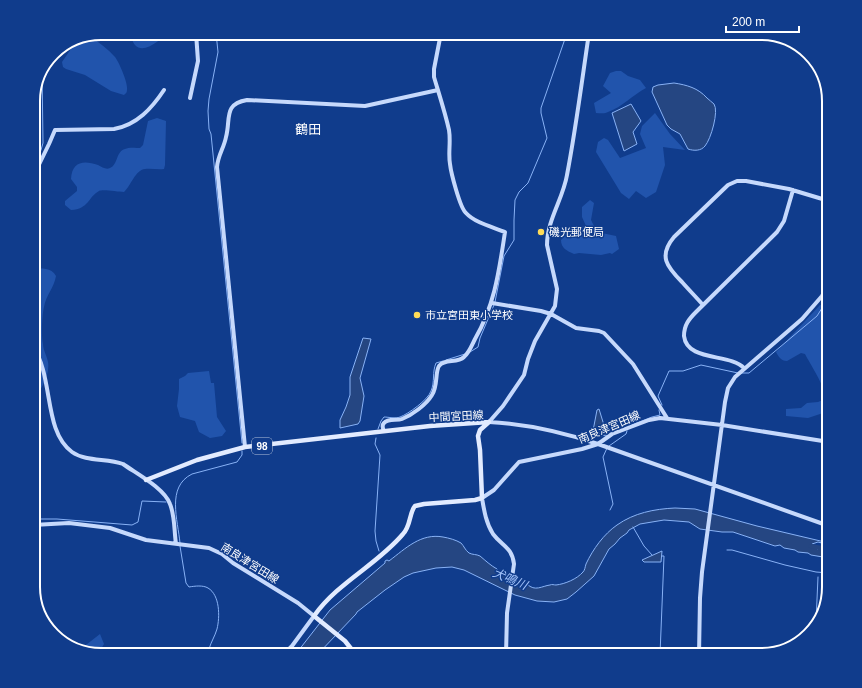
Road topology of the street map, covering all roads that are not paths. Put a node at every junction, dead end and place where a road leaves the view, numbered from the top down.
1 (196, 40) edge
2 (440, 40) edge
3 (588, 40) edge
4 (164, 90) dead end
5 (438, 90) junction
6 (190, 98) dead end
7 (40, 163) edge
8 (793, 190) junction
9 (822, 199) edge
10 (822, 296) edge
11 (493, 303) junction
12 (703, 305) junction
13 (551, 314) junction
14 (40, 360) edge
15 (744, 368) junction
16 (667, 418) junction
17 (489, 422) junction
18 (722, 425) junction
19 (384, 431) junction
20 (822, 441) edge
21 (598, 444) junction
22 (245, 448) junction
23 (146, 480) junction
24 (714, 486) junction
25 (482, 498) junction
26 (822, 524) edge
27 (40, 525) edge
28 (176, 544) junction
29 (315, 616) junction
30 (290, 648) edge
31 (350, 648) edge
32 (506, 648) edge
33 (699, 648) edge

1 - 6 street
2 - 5 street
3 - 13 street
4 - 7 street
5 - 11 street
5 - 22 street
8 - 9 street
8 - 12 street
8 - 12 street
10 - 15 street
11 - 13 street
11 - 19 street
12 - 15 street
13 - 16 street
13 - 17 street
14 - 23 street
15 - 18 street
16 - 18 street, 南良津宮田線
16 - 21 street, 南良津宮田線
17 - 19 main road, 中間宮田線 / 98
17 - 21 street
17 - 25 main road, 中間宮田線
18 - 20 street, 南良津宮田線
18 - 24 street
19 - 22 main road, 中間宮田線 / 98
21 - 24 street
21 - 25 street, 南良津宮田線
22 - 23 main road, 中間宮田線 / 98
23 - 28 street
24 - 26 street
24 - 33 street
25 - 29 main road
25 - 32 street
27 - 28 street, 南良津宮田線
28 - 29 street, 南良津宮田線
29 - 30 street
29 - 31 main road

